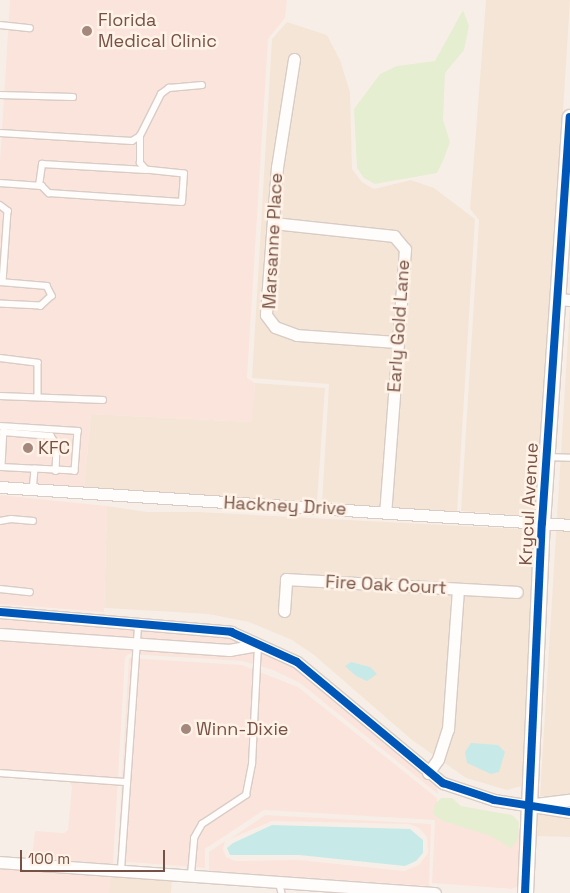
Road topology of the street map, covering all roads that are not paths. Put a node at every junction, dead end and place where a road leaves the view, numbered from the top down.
1 (0, 25) edge
2 (30, 28) dead end
3 (294, 59) dead end
4 (202, 85) dead end
5 (0, 95) edge
6 (73, 97) dead end
7 (570, 117) edge
8 (0, 133) edge
9 (140, 136) junction
10 (146, 170) junction
11 (0, 183) edge
12 (39, 186) junction
13 (0, 205) edge
14 (273, 223) junction
15 (0, 225) edge
16 (7, 225) junction
17 (2, 255) edge
18 (2, 282) edge
19 (564, 300) edge
20 (0, 304) edge
21 (398, 342) junction
22 (0, 358) edge
23 (0, 396) edge
24 (38, 397) junction
25 (103, 400) dead end
26 (2, 428) edge
27 (547, 457) junction
28 (570, 458) edge
29 (35, 469) junction
30 (56, 471) junction
31 (0, 487) edge
32 (33, 490) junction
33 (385, 512) junction
34 (0, 521) edge
35 (33, 521) dead end
36 (542, 523) junction
37 (570, 525) edge
38 (0, 589) edge
39 (458, 589) junction
40 (30, 592) dead end
41 (517, 592) dead end
42 (284, 611) dead end
43 (0, 612) edge
44 (138, 624) junction
45 (0, 634) edge
46 (136, 643) junction
47 (258, 645) junction
48 (0, 773) edge
49 (428, 773) junction
50 (126, 782) junction
51 (570, 800) edge
52 (530, 805) junction
53 (570, 812) edge
54 (0, 862) edge
55 (121, 870) junction
56 (191, 875) junction
57 (281, 887) edge
58 (435, 893) edge
59 (525, 893) edge

1 - 2 lane
3 - 14 street, Marsanne Place
4 - 9 lane
5 - 6 lane
7 - 19 street, Krycul Avenue
8 - 9 lane
9 - 10 lane
10 - 12 lane
10 - 12 lane
11 - 12 lane
13 - 16 lane
14 - 21 street, Marsanne Place
14 - 21 street, Early Gold Lane
15 - 16 lane
16 - 17 lane
17 - 18 lane
18 - 20 lane
19 - 27 street, Krycul Avenue
21 - 33 street, Early Gold Lane
22 - 24 lane
23 - 24 lane
24 - 25 lane
26 - 29 lane
26 - 30 lane
26 - 30 lane
27 - 28 lane
27 - 36 street, Krycul Avenue
29 - 30 lane
29 - 32 lane
31 - 32 street, Hackney Drive
32 - 33 street, Hackney Drive
33 - 36 street, Hackney Drive
34 - 35 lane
36 - 37 street, Hackney Drive
36 - 52 street, Krycul Avenue
38 - 40 lane
39 - 41 street, Fire Oak Court
39 - 42 street, Fire Oak Court
39 - 49 street
43 - 44 street
44 - 46 lane
44 - 47 street
45 - 46 street
46 - 47 street
46 - 50 lane
47 - 49 street
47 - 56 lane
48 - 50 lane
49 - 52 street
50 - 55 lane
51 - 52 street
52 - 53 street
52 - 59 street, Krycul Avenue
54 - 55 street
55 - 56 street
56 - 57 street
57 - 58 street

